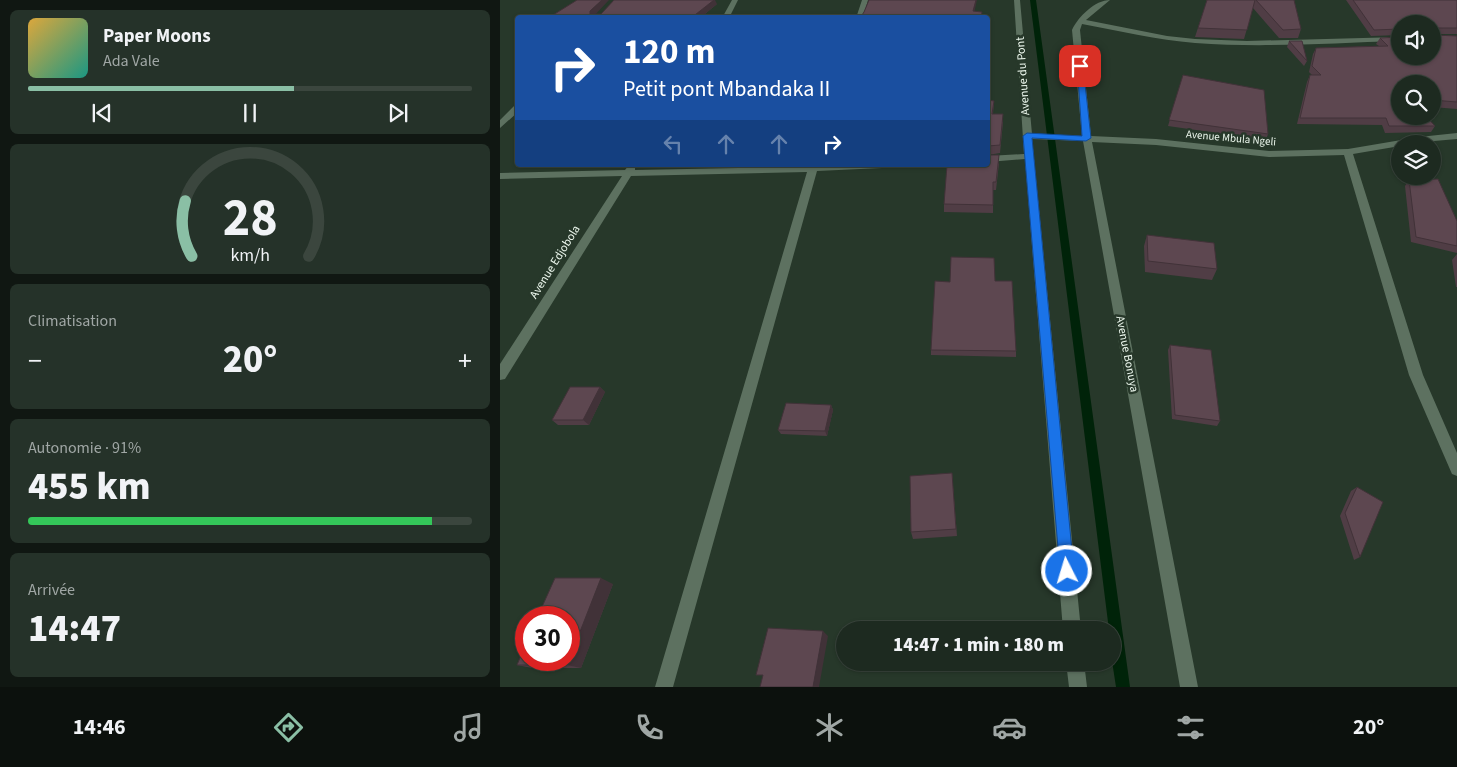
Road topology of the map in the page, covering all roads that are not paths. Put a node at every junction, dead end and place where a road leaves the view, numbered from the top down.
1 (736, 0) edge
2 (865, 0) edge
3 (1017, 0) edge
4 (1107, 0) edge
5 (727, 15) edge
6 (860, 15) edge
7 (1080, 21) junction
8 (1391, 39) edge
9 (515, 110) edge
10 (500, 125) edge
11 (1034, 136) junction
12 (1452, 136) edge
13 (1086, 138) junction
14 (1457, 147) edge
15 (1348, 152) junction
16 (1029, 156) junction
17 (990, 159) edge
18 (814, 167) edge
19 (631, 168) edge
20 (500, 176) edge
21 (500, 374) edge
22 (1457, 468) edge
23 (1071, 621) edge
24 (1076, 671) edge
25 (664, 687) edge
26 (1078, 687) edge
27 (1189, 687) edge

1 - 5 street
2 - 6 street
3 - 11 street, Avenue du Pont
4 - 7 street
7 - 8 street
7 - 13 street, Avenue Bonuya
9 - 10 street
11 - 13 street, Avenue Mbula Ngeli
11 - 16 street, Avenue du Pont
12 - 14 street
12 - 15 street, Avenue Mbula Ngeli
13 - 15 street, Avenue Mbula Ngeli
13 - 27 street, Avenue Bonuya
15 - 22 street
16 - 17 street
16 - 23 street, Avenue du Pont
18 - 19 street
18 - 25 street
19 - 20 street
19 - 21 street, Avenue Edjobola
24 - 26 street

